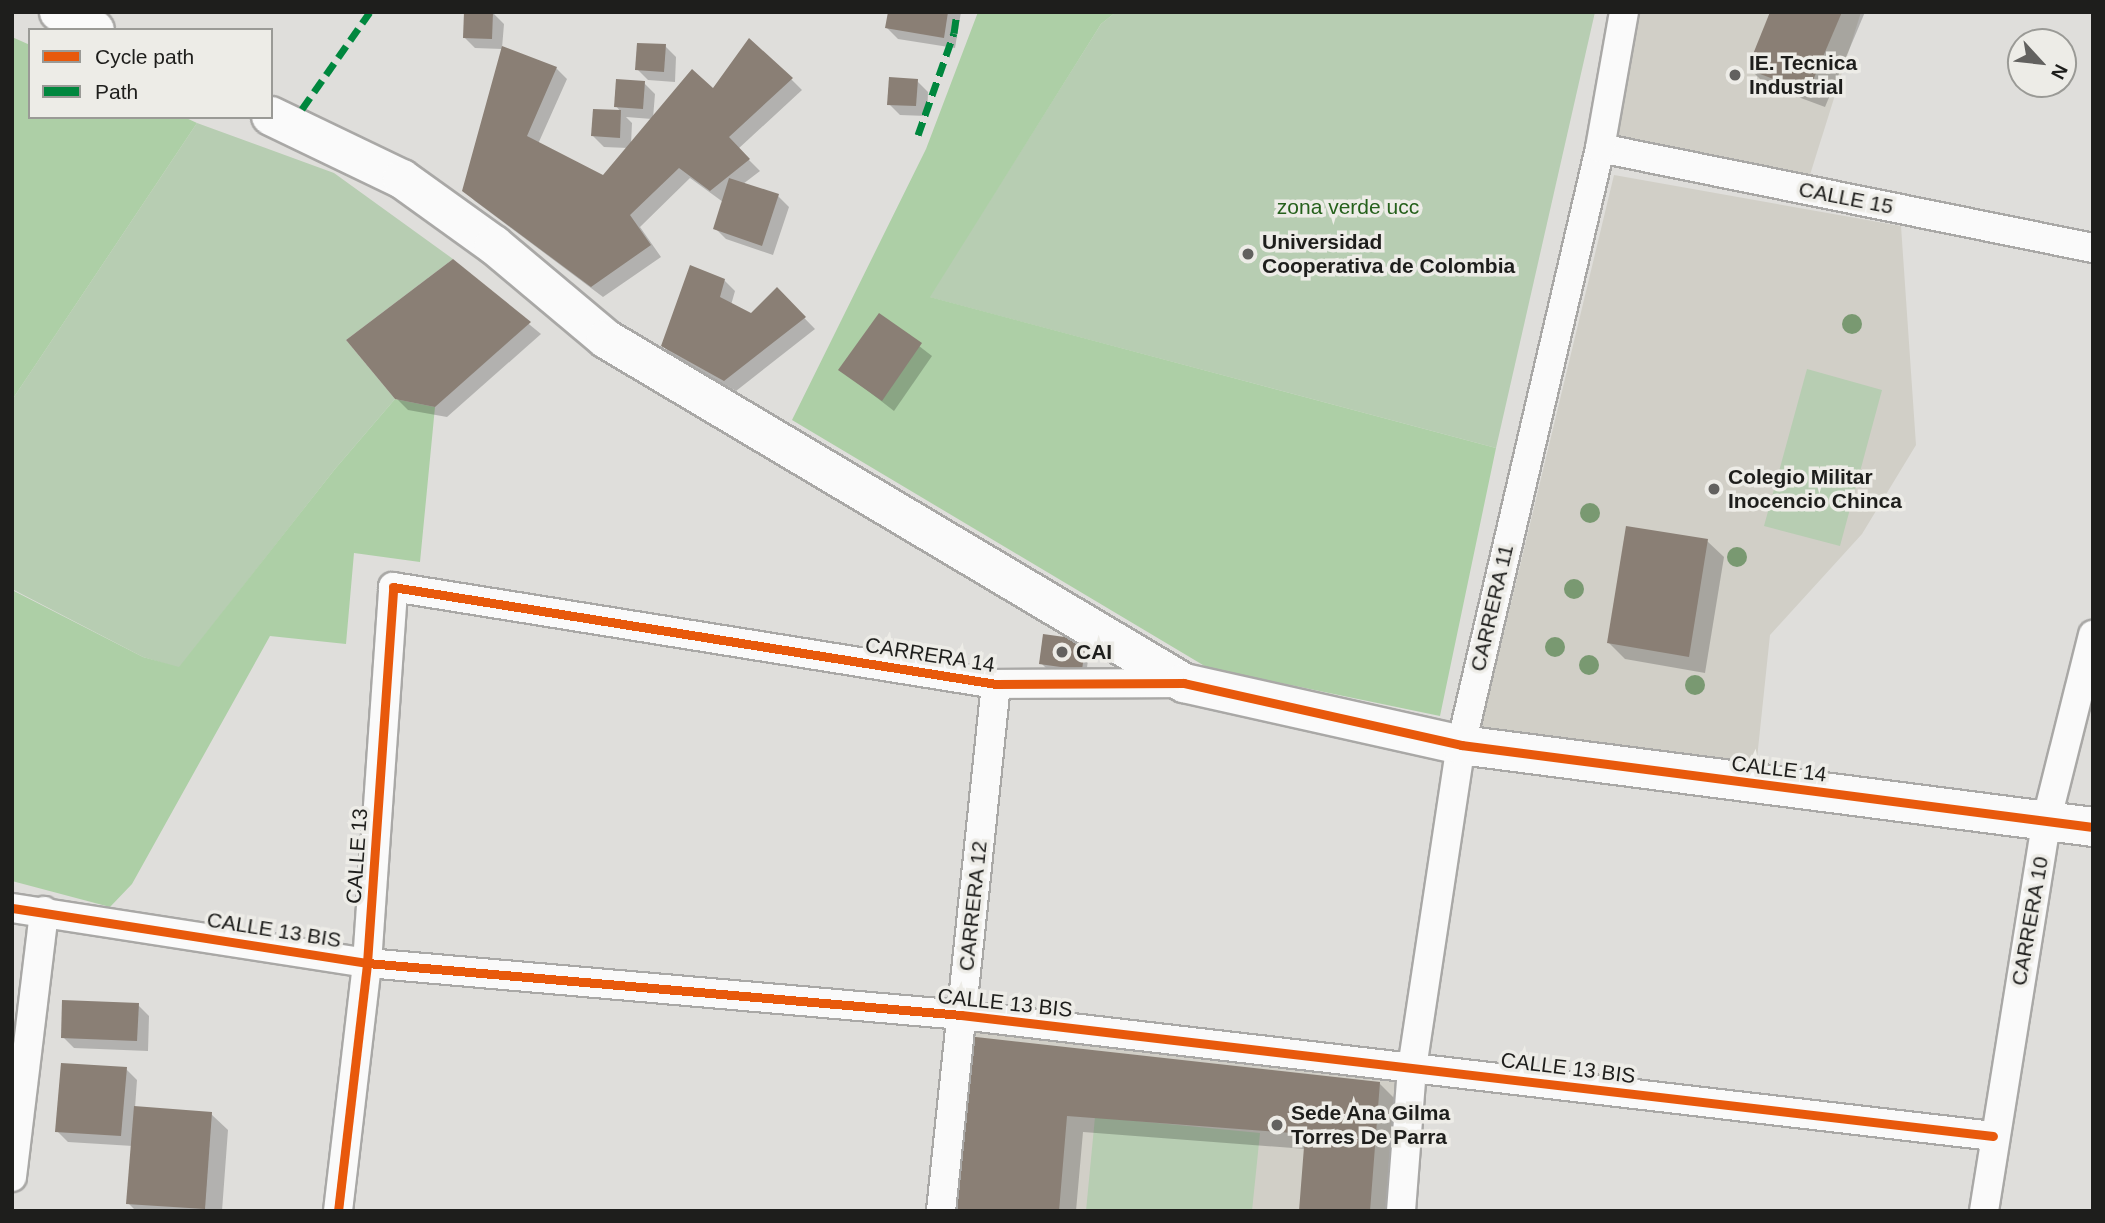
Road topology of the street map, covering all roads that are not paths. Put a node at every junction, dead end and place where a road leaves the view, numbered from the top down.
1 (58, 12) edge
2 (1624, 12) edge
3 (90, 28) edge
4 (273, 117) edge
5 (1600, 148) junction
6 (2093, 248) edge
7 (393, 587) joint
8 (2093, 635) edge
9 (1184, 683) junction
10 (996, 684) junction
11 (1461, 745) junction
12 (2046, 822) junction
13 (2093, 827) edge
14 (12, 908) edge
15 (44, 911) junction
16 (367, 963) junction
17 (961, 1014) junction
18 (1412, 1068) junction
19 (1993, 1136) junction
20 (12, 1177) edge
21 (338, 1211) edge
22 (941, 1211) edge
23 (1401, 1211) edge
24 (1984, 1211) edge

1 - 3 street
2 - 5 street, CARRERA 11
4 - 9 street
5 - 6 street, CALLE 15
5 - 11 street, CARRERA 11
7 - 10 street, CARRERA 14
7 - 16 street, CALLE 13
8 - 12 street, CARRERA 10
9 - 10 street, CARRERA 14
9 - 11 street, CARRERA 14
10 - 17 street, CARRERA 12
11 - 12 street, CALLE 14
11 - 18 street, CARRERA 11
12 - 13 street, CALLE 14
12 - 19 street, CARRERA 10
14 - 15 street, CALLE 13 BIS
15 - 16 street, CALLE 13 BIS
15 - 20 street
16 - 17 street, CALLE 13 BIS
16 - 21 street, CALLE 13
17 - 18 street, CALLE 13 BIS
17 - 22 street, CARRERA 12
18 - 19 street, CALLE 13 BIS
18 - 23 street, CARRERA 11
19 - 24 street, CARRERA 10

